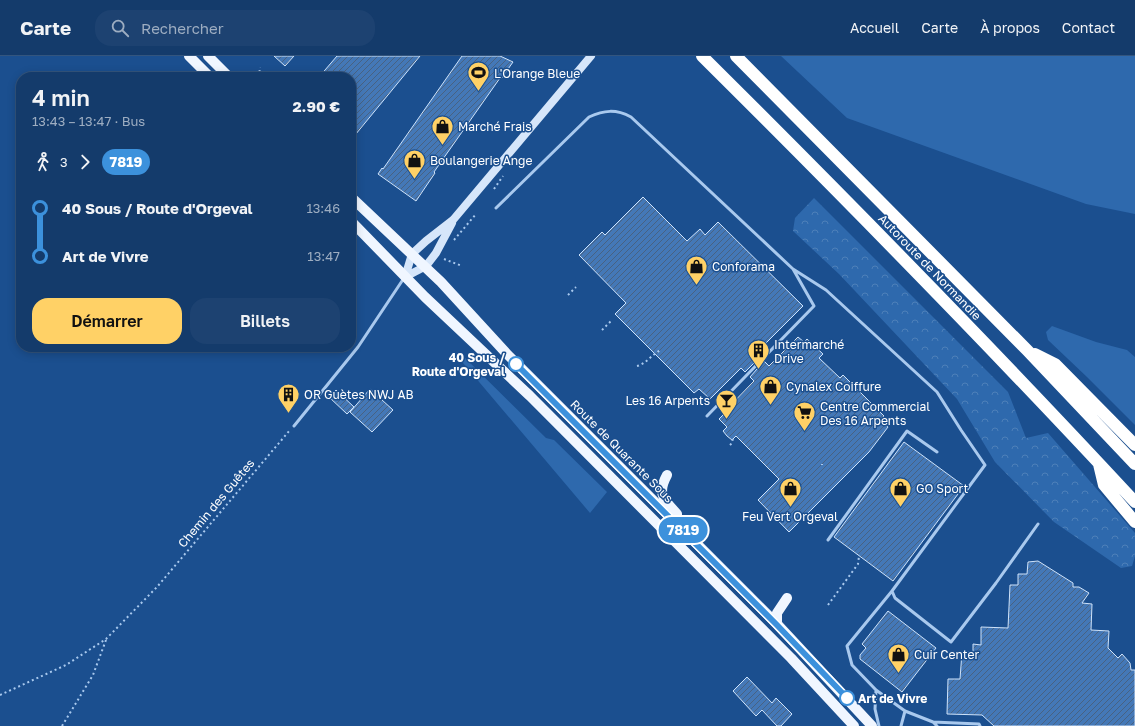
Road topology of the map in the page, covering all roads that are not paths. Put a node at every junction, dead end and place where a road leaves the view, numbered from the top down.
1 (189, 56) edge
2 (208, 56) edge
3 (592, 56) edge
4 (702, 56) edge
5 (736, 56) edge
6 (205, 72) edge
7 (224, 72) edge
8 (356, 202) edge
9 (496, 208) dead end
10 (454, 220) junction
11 (356, 226) edge
12 (412, 254) junction
13 (426, 266) junction
14 (793, 269) junction
15 (405, 277) junction
16 (356, 349) edge
17 (1027, 350) junction
18 (354, 352) edge
19 (707, 416) dead end
20 (294, 426) road end
21 (1135, 445) edge
22 (937, 452) dead end
23 (1099, 463) junction
24 (1135, 464) edge
25 (667, 475) dead end
26 (1135, 502) edge
27 (674, 521) junction
28 (1135, 522) edge
29 (1038, 524) dead end
30 (828, 540) dead end
31 (892, 591) junction
32 (786, 598) dead end
33 (776, 624) junction
34 (876, 690) junction
35 (905, 711) junction
36 (933, 722) junction
37 (854, 726) edge
38 (872, 726) edge
39 (879, 726) edge
40 (901, 726) edge
41 (937, 726) edge
42 (980, 726) edge

1 - 6 main road
2 - 7 main road
3 - 10 street
4 - 23 highway, Autoroute de Normandie
5 - 17 highway, Autoroute de Normandie
8 - 12 main road, Route de Quarante Sous
9 - 14 lane
10 - 12 street
10 - 13 street
11 - 15 main road
12 - 13 main road, Route de Quarante Sous
12 - 15 street
13 - 15 street
13 - 27 main road, Route de Quarante Sous
14 - 19 lane
14 - 31 lane
15 - 16 lane
15 - 37 main road
17 - 21 highway
17 - 24 highway, Autoroute de Normandie
18 - 20 lane
22 - 30 lane
23 - 26 highway, Autoroute de Normandie
23 - 28 highway
25 - 27 main road
27 - 33 main road, Route de Quarante Sous
29 - 31 lane
31 - 34 lane
32 - 33 main road
33 - 38 main road, Route de Quarante Sous
34 - 35 lane
34 - 39 lane
35 - 36 lane
35 - 40 lane
36 - 41 lane
36 - 42 lane

